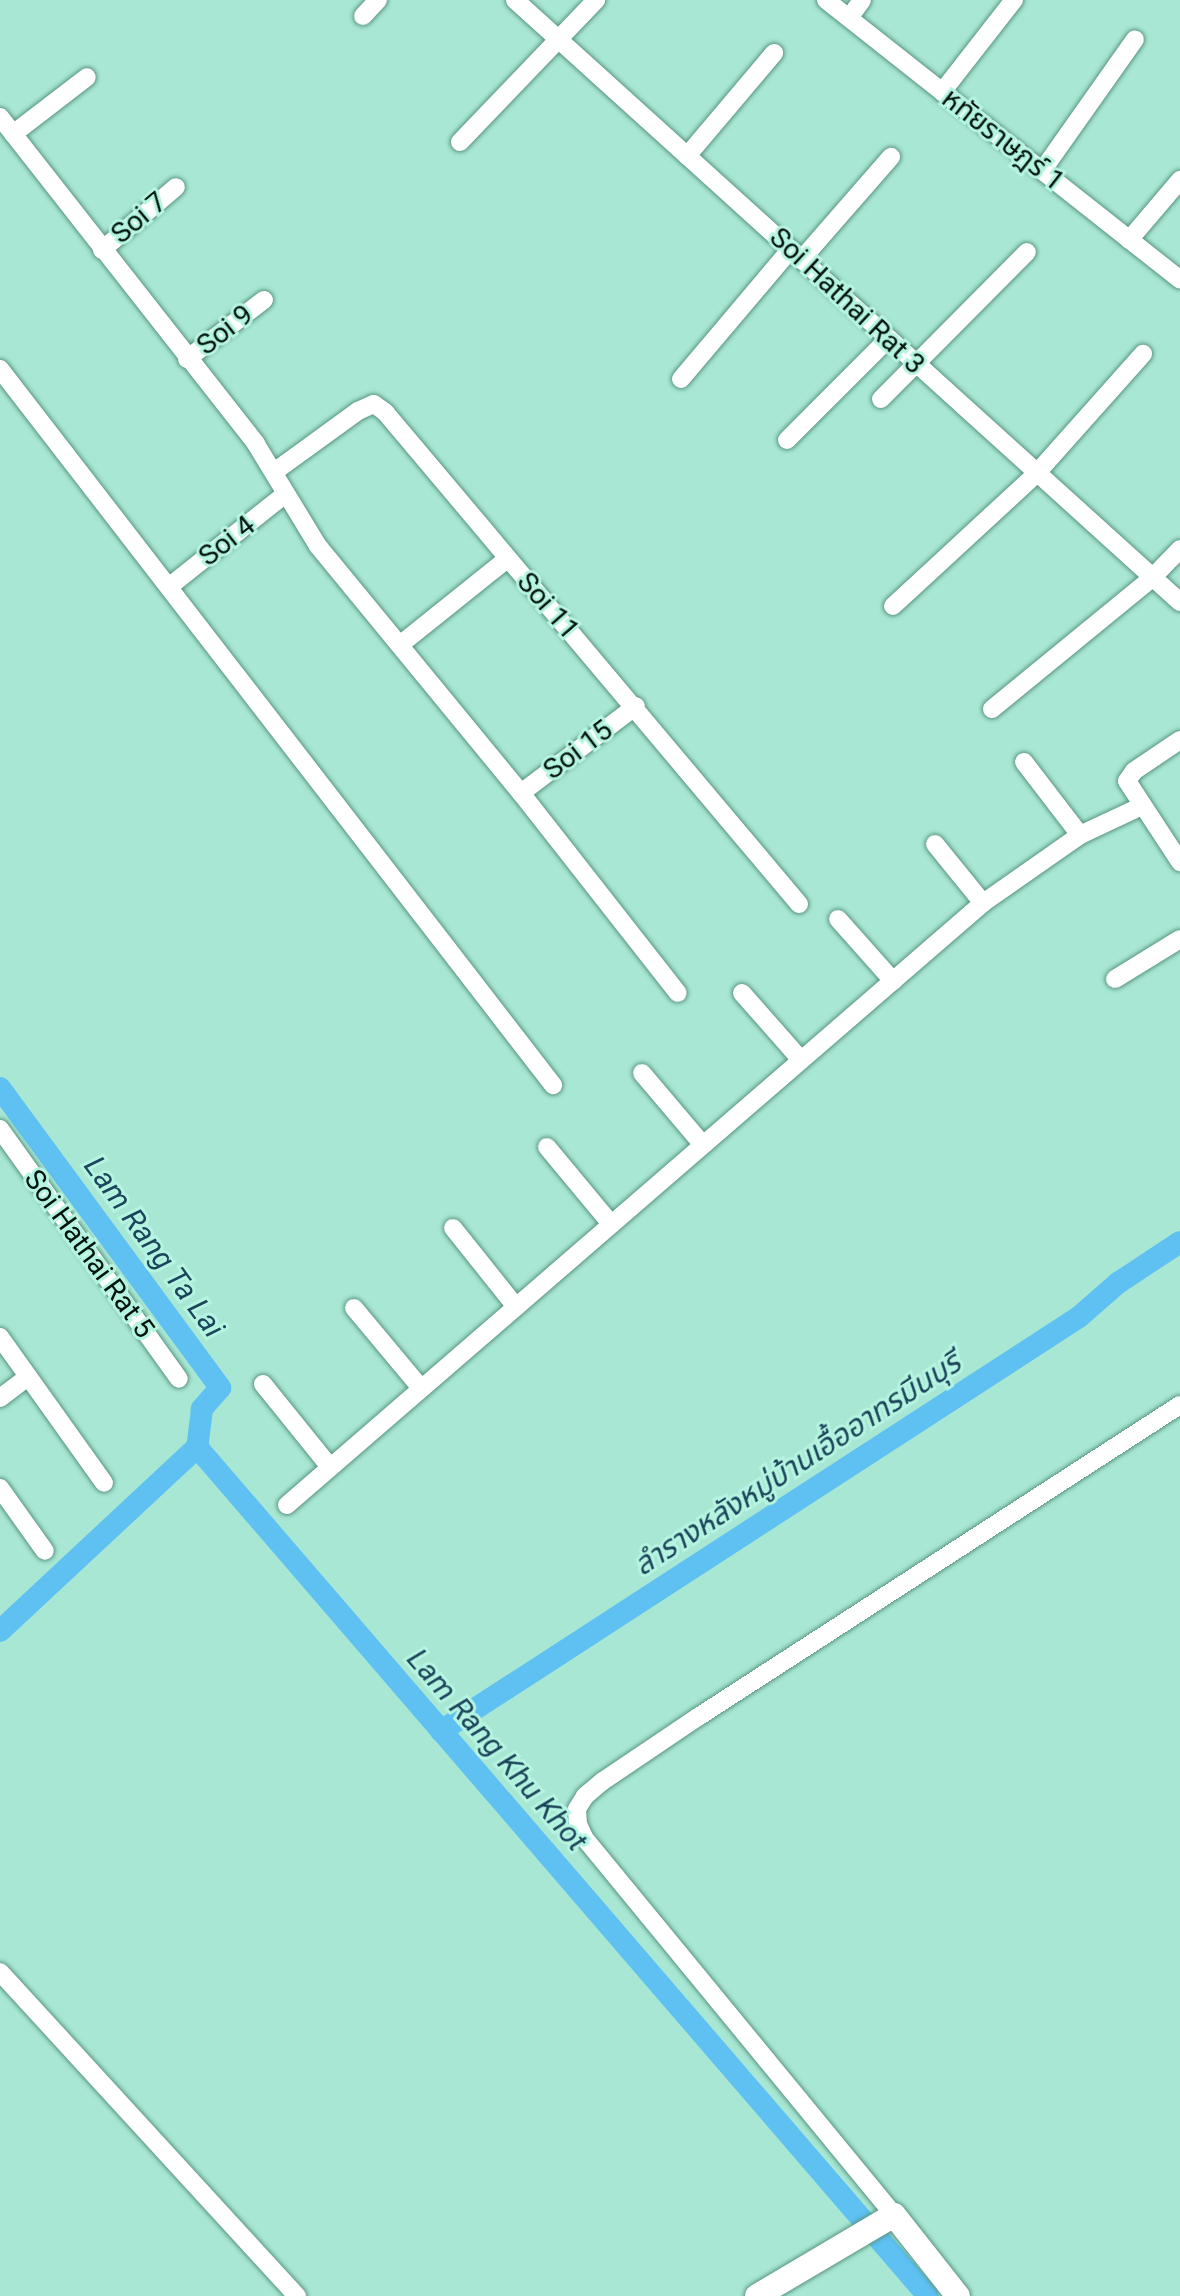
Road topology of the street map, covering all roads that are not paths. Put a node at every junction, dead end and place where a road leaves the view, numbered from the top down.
1 (378, 0) edge
2 (515, 0) edge
3 (596, 0) edge
4 (826, 0) edge
5 (862, 0) edge
6 (1014, 0) edge
7 (363, 16) dead end
8 (849, 18) junction
9 (559, 39) junction
10 (1135, 39) dead end
11 (774, 53) dead end
12 (87, 77) dead end
13 (942, 92) junction
14 (0, 117) edge
15 (13, 134) junction
16 (460, 142) dead end
17 (687, 156) junction
18 (891, 157) dead end
19 (1042, 171) junction
20 (1180, 180) edge
21 (176, 187) dead end
22 (1129, 240) junction
23 (102, 250) junction
24 (1027, 252) dead end
25 (796, 254) junction
26 (1180, 280) edge
27 (264, 300) dead end
28 (888, 339) junction
29 (1143, 354) dead end
30 (187, 359) junction
31 (918, 366) junction
32 (0, 369) edge
33 (681, 379) dead end
34 (881, 399) dead end
35 (787, 440) dead end
36 (274, 472) junction
37 (1036, 474) junction
38 (284, 495) junction
39 (1180, 549) edge
40 (507, 559) junction
41 (1153, 577) junction
42 (170, 586) junction
43 (1180, 602) edge
44 (893, 606) dead end
45 (401, 644) junction
46 (636, 706) junction
47 (992, 709) dead end
48 (1180, 740) edge
49 (1024, 762) dead end
50 (521, 793) junction
51 (1142, 806) junction
52 (1080, 835) junction
53 (935, 844) dead end
54 (1180, 862) edge
55 (983, 903) junction
56 (799, 904) dead end
57 (838, 919) dead end
58 (1180, 939) edge
59 (1115, 979) dead end
60 (893, 981) junction
61 (678, 993) dead end
62 (742, 993) dead end
63 (801, 1060) junction
64 (642, 1073) dead end
65 (553, 1085) dead end
66 (0, 1129) edge
67 (703, 1145) junction
68 (547, 1147) dead end
69 (611, 1224) junction
70 (453, 1228) dead end
71 (516, 1307) junction
72 (354, 1308) dead end
73 (0, 1337) edge
74 (28, 1377) junction
75 (179, 1379) dead end
76 (263, 1384) dead end
77 (421, 1388) junction
78 (0, 1398) edge
79 (1180, 1405) edge
80 (330, 1467) junction
81 (104, 1483) dead end
82 (0, 1488) edge
83 (287, 1505) dead end
84 (45, 1551) dead end
85 (0, 1972) edge
86 (876, 2227) junction
87 (297, 2296) edge
88 (757, 2296) edge
89 (958, 2296) edge

1 - 7 street
2 - 9 street, Soi Hathai Rat 3
3 - 9 street
4 - 8 street, หทัยราษฎร์ 1
5 - 8 street
6 - 13 street
8 - 13 street, หทัยราษฎร์ 1
9 - 16 street
9 - 17 street, Soi Hathai Rat 3
10 - 19 street
11 - 17 street
12 - 15 street
13 - 19 street, หทัยราษฎร์ 1
14 - 15 street
15 - 23 street
17 - 25 street, Soi Hathai Rat 3
18 - 25 street
19 - 22 street, หทัยราษฎร์ 1
20 - 22 street
21 - 23 street, Soi 7
22 - 26 street, หทัยราษฎร์ 1
23 - 30 street
24 - 31 street
25 - 28 street, Soi Hathai Rat 3
25 - 33 street
27 - 30 street, Soi 9
28 - 31 street, Soi Hathai Rat 3
28 - 35 street
29 - 37 street
30 - 36 street
31 - 34 street
31 - 37 street, Soi Hathai Rat 3
32 - 42 street
36 - 38 street
36 - 40 street, Soi 11
37 - 41 street, Soi Hathai Rat 3
37 - 44 street
38 - 42 street, Soi 4
38 - 45 street
39 - 41 street
40 - 45 street
40 - 46 street, Soi 11
41 - 43 street, Soi Hathai Rat 3
41 - 47 street
42 - 65 street
45 - 50 street
46 - 50 street, Soi 15
46 - 56 street, Soi 11
48 - 51 street
49 - 52 street
50 - 61 street
51 - 52 street
51 - 54 street
52 - 55 street
53 - 55 street
55 - 60 street
57 - 60 street
58 - 59 street
60 - 63 street
62 - 63 street
63 - 67 street
64 - 67 street
66 - 75 street, Soi Hathai Rat 5
67 - 69 street
68 - 69 street
69 - 71 street
70 - 71 street
71 - 77 street
72 - 77 street
73 - 74 street
74 - 78 street
74 - 81 street
76 - 80 street
77 - 80 street
79 - 86 street
80 - 83 street
82 - 84 street
85 - 87 street
86 - 88 street
86 - 89 street

